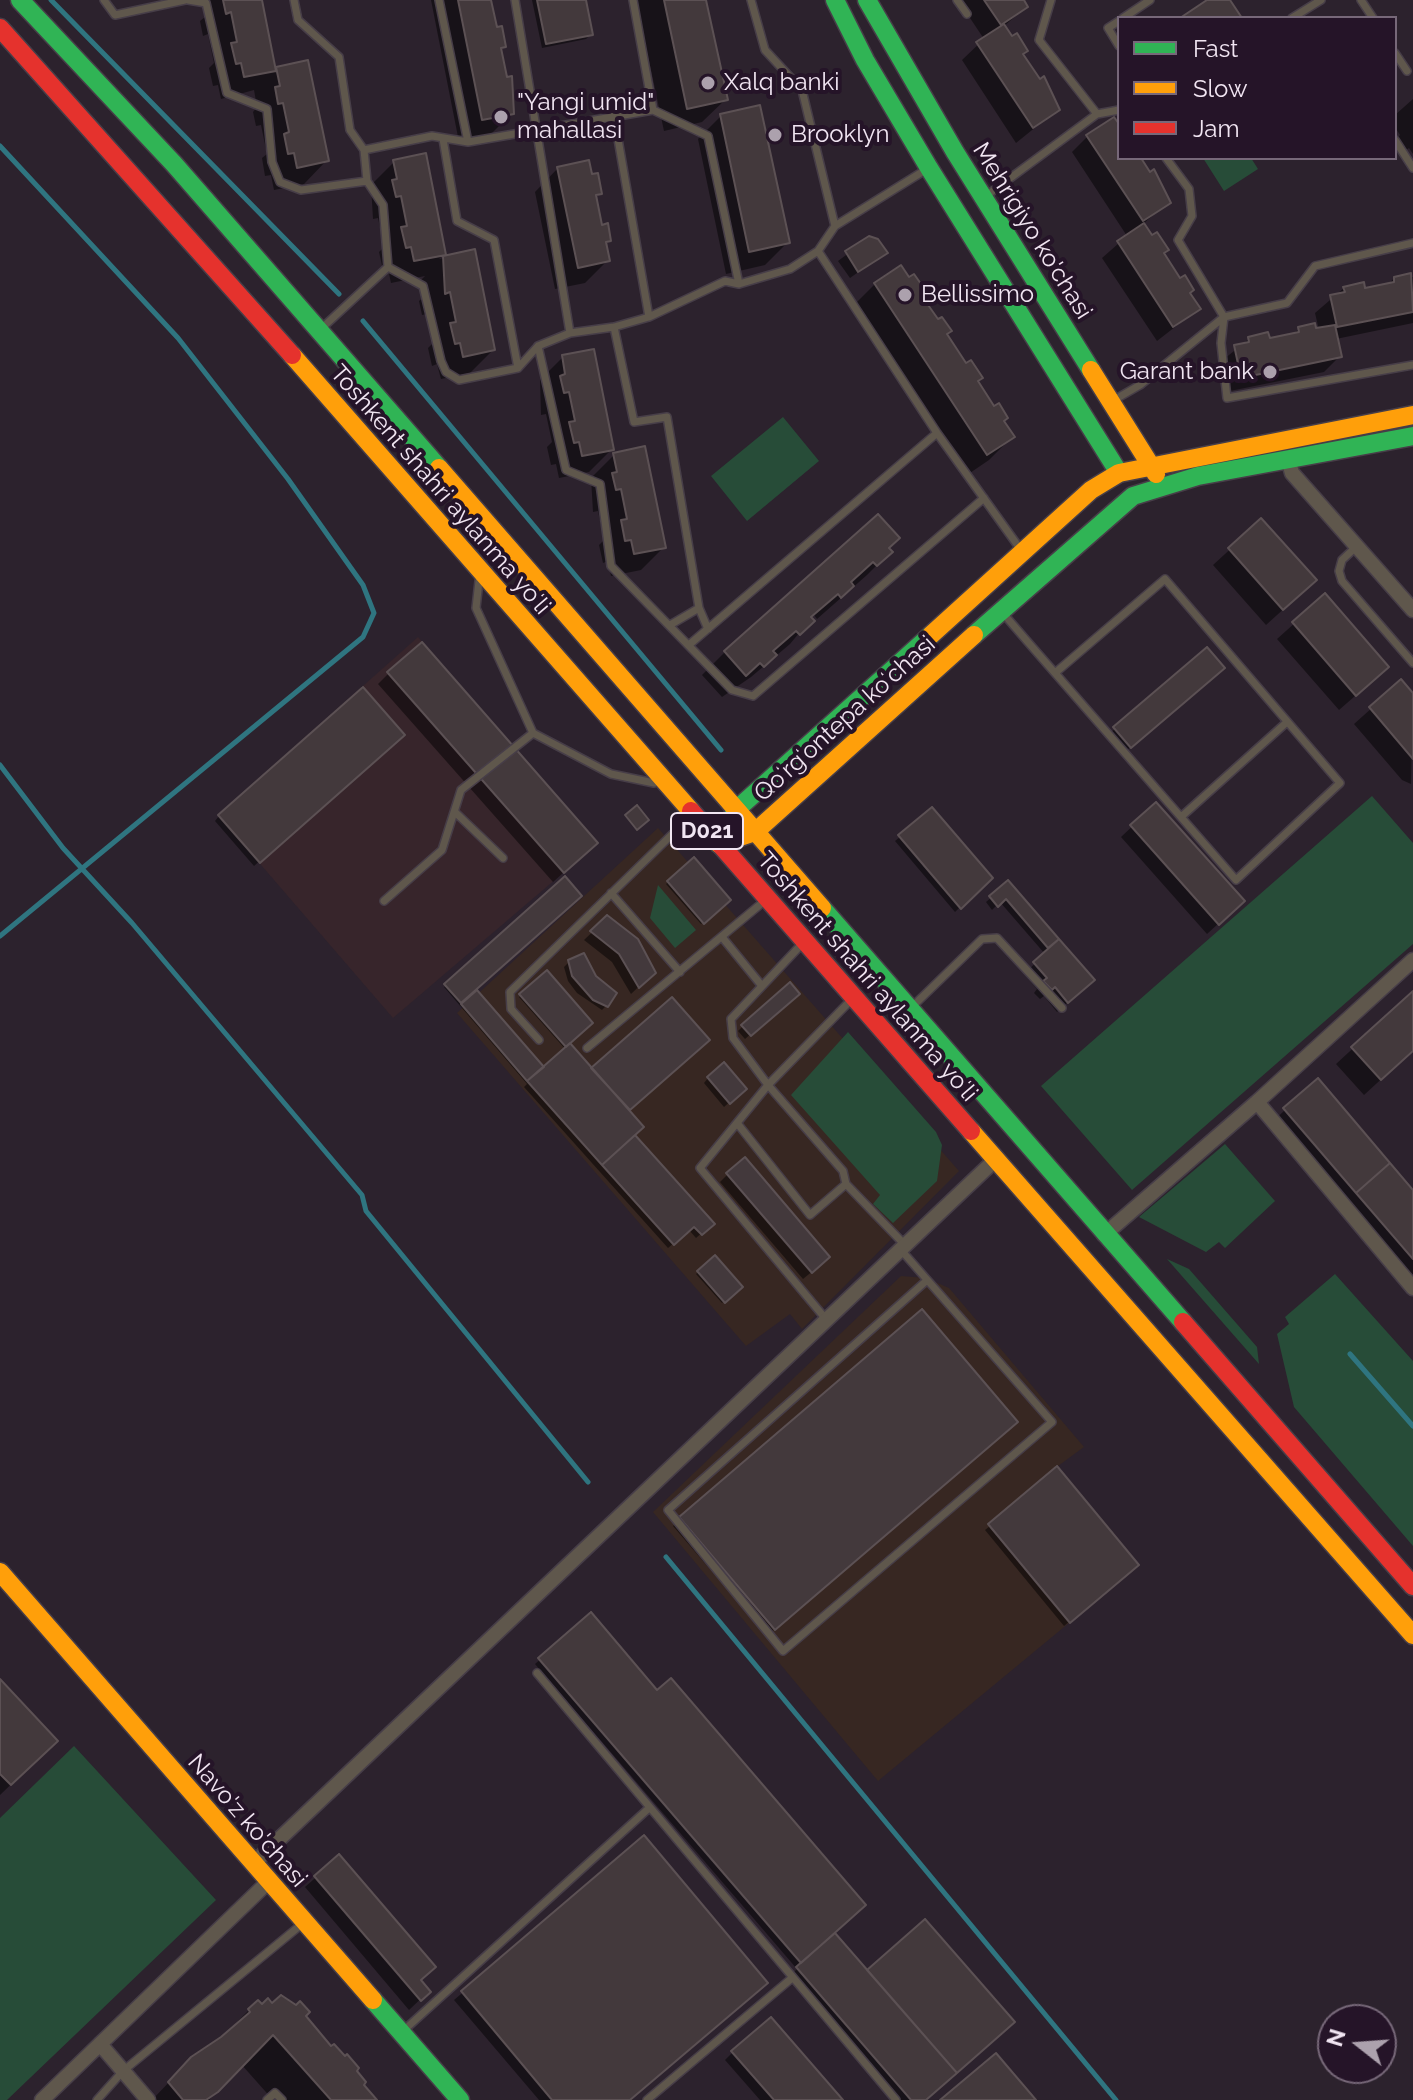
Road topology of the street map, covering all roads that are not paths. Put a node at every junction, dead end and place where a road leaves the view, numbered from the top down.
1 (20, 0) edge
2 (104, 0) edge
3 (187, 0) edge
4 (294, 0) edge
5 (439, 0) edge
6 (515, 0) edge
7 (633, 0) edge
8 (751, 0) edge
9 (835, 0) edge
10 (867, 0) edge
11 (957, 0) edge
12 (1051, 0) edge
13 (1150, 0) edge
14 (1321, 0) edge
15 (1307, 3) edge
16 (967, 14) dead end
17 (1126, 16) edge
18 (1117, 22) edge
19 (0, 28) edge
20 (1117, 43) edge
21 (1397, 56) edge
22 (1407, 71) dead end
23 (653, 110) junction
24 (1117, 110) edge
25 (1097, 114) junction
26 (614, 116) junction
27 (539, 131) junction
28 (443, 139) junction
29 (468, 142) junction
30 (1397, 143) edge
31 (364, 150) junction
32 (1167, 160) edge
33 (174, 164) junction
34 (929, 168) junction
35 (1413, 168) edge
36 (367, 181) junction
37 (145, 189) junction
38 (983, 197) junction
39 (835, 226) junction
40 (1413, 243) edge
41 (818, 251) junction
42 (388, 267) junction
43 (739, 284) junction
44 (649, 317) junction
45 (1224, 317) junction
46 (614, 327) junction
47 (319, 331) junction
48 (570, 333) junction
49 (538, 346) junction
50 (290, 355) junction
51 (1413, 365) edge
52 (518, 368) junction
53 (1109, 403) junction
54 (1413, 415) edge
55 (937, 433) junction
56 (1413, 436) edge
57 (1288, 459) junction
58 (1151, 464) junction
59 (1119, 473) junction
60 (1162, 484) junction
61 (984, 498) junction
62 (1357, 546) junction
63 (1021, 550) junction
64 (480, 572) junction
65 (699, 608) junction
66 (1001, 610) junction
67 (1413, 610) edge
68 (670, 625) junction
69 (708, 629) junction
70 (690, 644) junction
71 (1413, 663) edge
72 (1055, 673) junction
73 (1287, 722) junction
74 (533, 733) junction
75 (668, 786) junction
76 (736, 810) junction
77 (456, 813) junction
78 (693, 815) junction
79 (1181, 817) junction
80 (755, 832) junction
81 (719, 844) junction
82 (503, 858) dead end
83 (611, 893) junction
84 (767, 899) junction
85 (384, 901) dead end
86 (722, 937) junction
87 (804, 941) junction
88 (1413, 960) edge
89 (680, 972) junction
90 (762, 986) junction
91 (853, 998) junction
92 (1062, 1008) dead end
93 (909, 1009) junction
94 (539, 1040) dead end
95 (587, 1048) dead end
96 (768, 1085) junction
97 (1257, 1102) junction
98 (737, 1123) junction
99 (995, 1160) junction
100 (846, 1184) junction
101 (1104, 1235) junction
102 (902, 1246) junction
103 (925, 1282) junction
104 (1413, 1288) edge
105 (825, 1318) junction
106 (0, 1572) edge
107 (1413, 1586) edge
108 (1413, 1635) edge
109 (537, 1673) dead end
110 (648, 1809) junction
111 (253, 1864) junction
112 (268, 1882) junction
113 (304, 1922) junction
114 (792, 1978) junction
115 (401, 2033) junction
116 (100, 2044) junction
117 (123, 2071) junction
118 (42, 2100) edge
119 (97, 2100) edge
120 (148, 2100) edge
121 (267, 2100) edge
122 (282, 2100) edge
123 (460, 2100) edge
124 (647, 2100) edge
125 (896, 2100) edge

1 - 33 main road, Toshkent shahri aylanma yoʻli / D021
2 - 3 lane
3 - 36 lane
4 - 31 lane
5 - 29 lane
6 - 27 lane
7 - 23 lane
8 - 39 lane
9 - 34 main road
10 - 38 main road, Mehrigiyo ko'chasi
11 - 16 lane
12 - 25 lane
13 - 17 lane
14 - 15 lane
18 - 20 lane
19 - 37 main road, Toshkent shahri aylanma yoʻli / D021
21 - 22 lane
23 - 26 lane
23 - 43 lane
24 - 25 lane
25 - 38 lane
26 - 27 lane
26 - 44 lane
27 - 29 lane
27 - 48 lane
28 - 29 lane
28 - 31 lane
28 - 52 lane
30 - 35 lane
31 - 36 lane
32 - 45 lane
33 - 37 main road
33 - 47 main road, Toshkent shahri aylanma yoʻli / D021
34 - 39 lane
34 - 59 main road
36 - 42 lane
37 - 50 main road, Toshkent shahri aylanma yoʻli / D021
38 - 53 main road, Mehrigiyo ko'chasi
39 - 41 lane
40 - 45 lane
41 - 43 lane
41 - 55 lane
42 - 47 lane
42 - 52 lane
43 - 44 lane
44 - 46 lane
45 - 51 lane
45 - 53 lane
46 - 48 lane
46 - 65 lane
47 - 50 main road
47 - 76 main road, Toshkent shahri aylanma yoʻli / D021
48 - 49 lane
49 - 52 lane
49 - 68 lane
50 - 64 main road, Toshkent shahri aylanma yoʻli / D021
53 - 58 main road, Mehrigiyo ko'chasi
54 - 58 main road, Qoʻrgʻontepa koʻchasi
55 - 61 lane
55 - 69 lane
56 - 57 main road, Qoʻrgʻontepa koʻchasi
57 - 60 main road, Qoʻrgʻontepa koʻchasi
57 - 62 street
58 - 59 main road, Qoʻrgʻontepa koʻchasi
58 - 60 main road, Mehrigiyo ko'chasi
59 - 60 main road, Qoʻrgʻontepa koʻchasi
59 - 63 main road, Qoʻrgʻontepa koʻchasi
60 - 66 main road, Qoʻrgʻontepa koʻchasi
61 - 63 lane
61 - 70 lane
62 - 67 street
62 - 71 lane
63 - 76 main road, Qoʻrgʻontepa koʻchasi
64 - 74 lane
64 - 75 main road, Toshkent shahri aylanma yoʻli / D021
65 - 68 lane
65 - 69 lane
66 - 72 lane
66 - 80 main road, Qoʻrgʻontepa koʻchasi
68 - 70 lane
69 - 70 lane
72 - 73 lane
72 - 79 lane
73 - 79 lane
73 - 79 lane
74 - 75 lane
74 - 77 lane
75 - 78 main road, Toshkent shahri aylanma yoʻli / D021
76 - 80 main road, Toshkent shahri aylanma yoʻli / D021
76 - 81 main road, Qoʻrgʻontepa koʻchasi
77 - 82 lane
77 - 85 lane
78 - 81 main road, Toshkent shahri aylanma yoʻli / D021
78 - 83 lane
80 - 81 main road, Qoʻrgʻontepa koʻchasi
80 - 93 main road, Toshkent shahri aylanma yoʻli / D021
81 - 84 main road, Toshkent shahri aylanma yoʻli / D021
83 - 89 lane
83 - 94 lane
84 - 86 lane
84 - 87 main road, Toshkent shahri aylanma yoʻli / D021
86 - 89 lane
86 - 90 lane
87 - 90 lane
87 - 91 main road, Toshkent shahri aylanma yoʻli / D021
88 - 97 street
89 - 95 lane
90 - 96 lane
91 - 96 lane
91 - 99 main road, Toshkent shahri aylanma yoʻli / D021
92 - 93 lane
93 - 101 main road, Toshkent shahri aylanma yoʻli / D021
96 - 98 lane
96 - 100 lane
97 - 101 street
97 - 104 street
98 - 100 lane
98 - 105 lane
99 - 102 street
99 - 108 main road, Toshkent shahri aylanma yoʻli / D021
100 - 102 lane
101 - 107 main road, Toshkent shahri aylanma yoʻli / D021
102 - 103 lane
102 - 105 street
103 - 103 lane
105 - 111 street
106 - 111 main road, Navo'z ko'chasi
109 - 110 lane
110 - 114 lane
110 - 115 lane
111 - 112 main road, Navo'z ko'chasi
112 - 113 main road, Navo'z ko'chasi
112 - 116 street
113 - 115 main road, Navo'z ko'chasi
113 - 117 lane
114 - 124 lane
114 - 125 lane
115 - 123 main road, Navo'z ko'chasi
116 - 117 street
116 - 118 street
117 - 119 lane
117 - 120 street
121 - 122 lane

